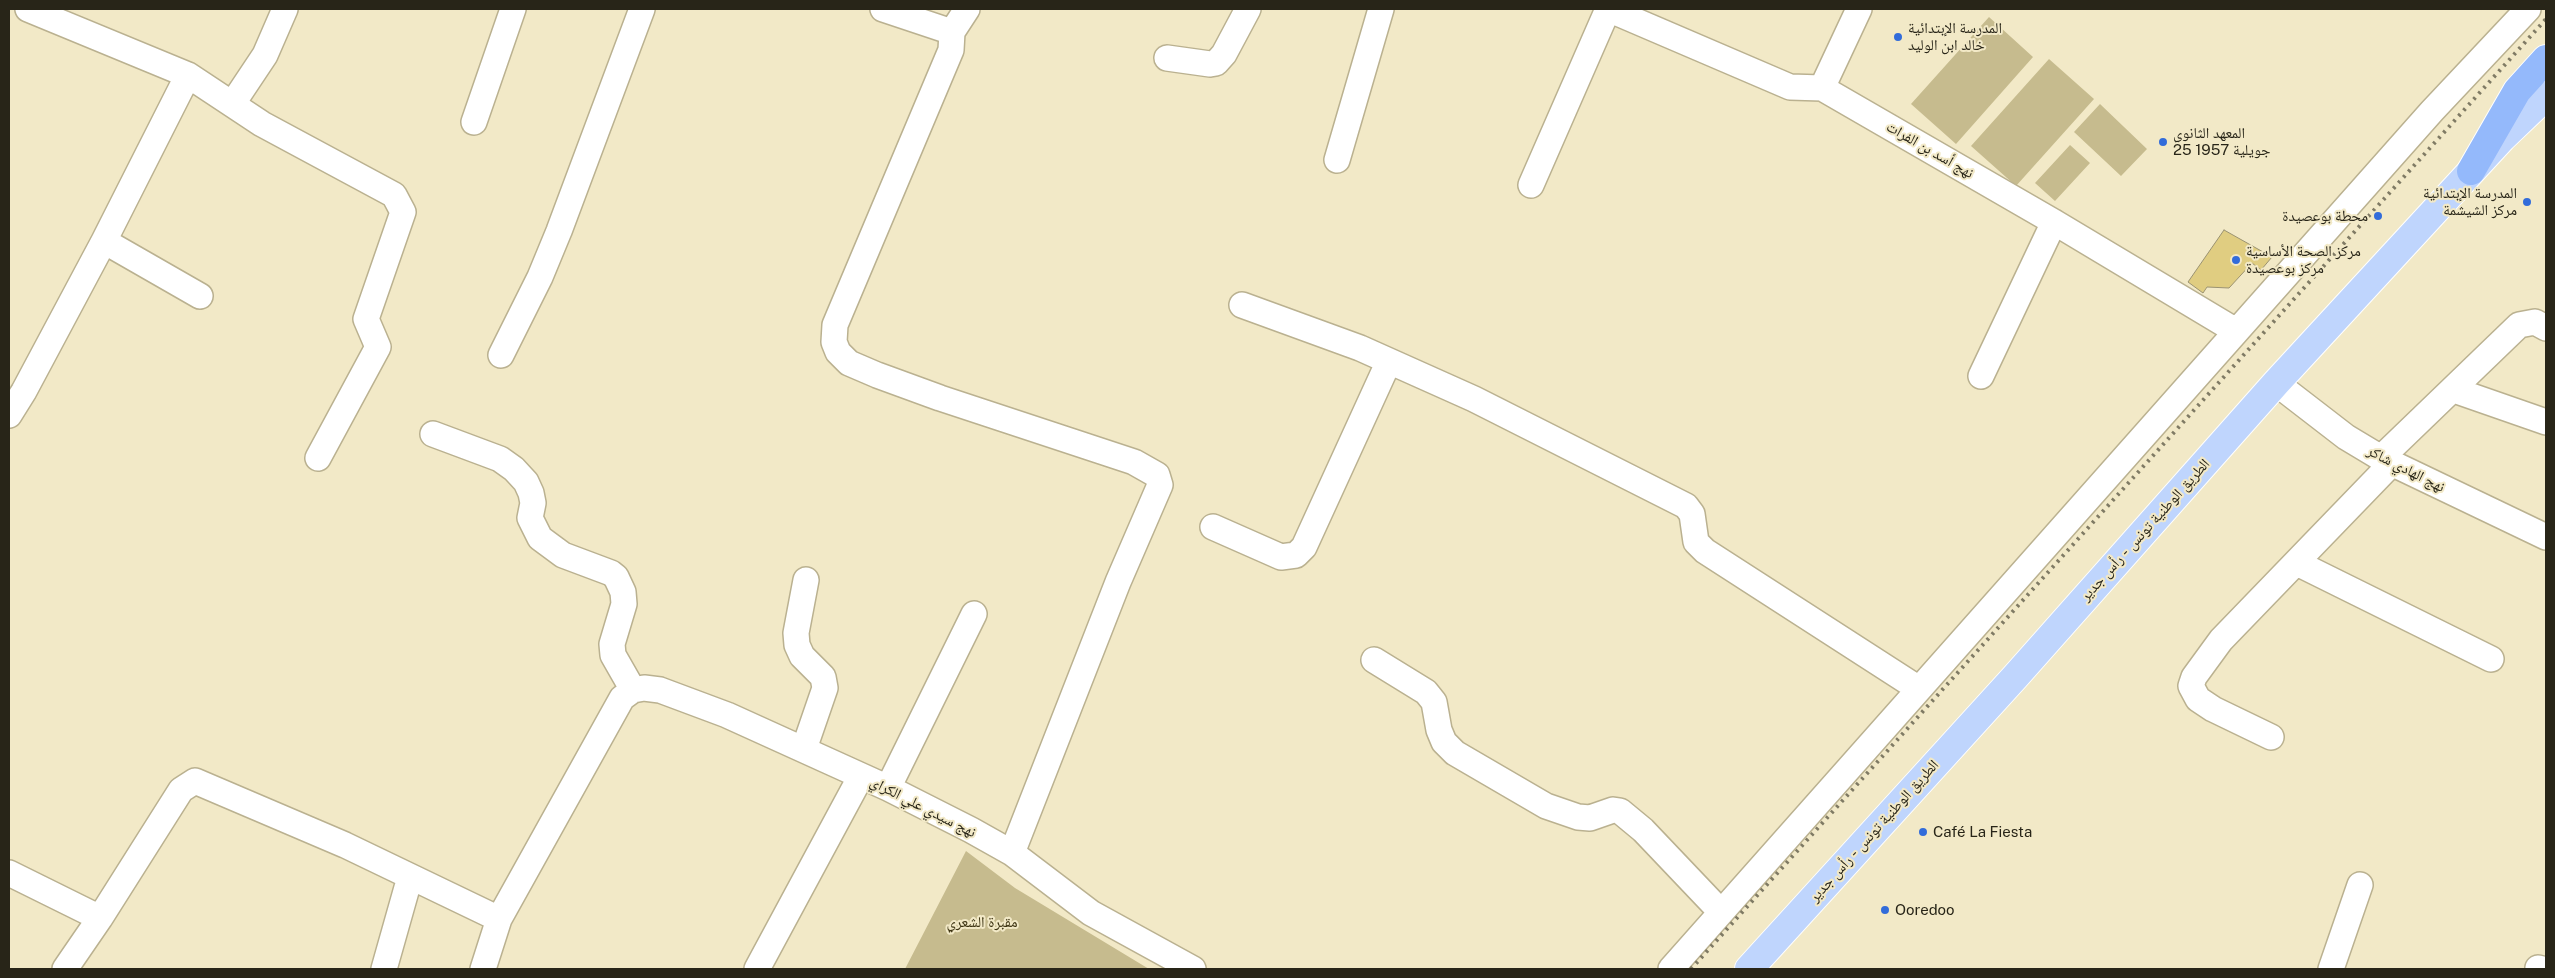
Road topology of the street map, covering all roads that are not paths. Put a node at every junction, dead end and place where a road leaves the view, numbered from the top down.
1 (28, 9) edge
2 (285, 9) edge
3 (513, 9) edge
4 (642, 9) edge
5 (883, 9) edge
6 (967, 9) edge
7 (1248, 9) edge
8 (1382, 9) edge
9 (1608, 9) edge
10 (1859, 9) edge
11 (2506, 9) edge
12 (2528, 9) edge
13 (952, 32) junction
14 (2502, 35) junction
15 (1168, 58) dead end
16 (2546, 59) edge
17 (188, 74) junction
18 (1822, 88) junction
19 (2546, 96) edge
20 (233, 103) junction
21 (474, 122) dead end
22 (1337, 160) dead end
23 (2471, 172) junction
24 (1532, 185) dead end
25 (2054, 222) junction
26 (104, 241) junction
27 (200, 296) dead end
28 (1242, 305) dead end
29 (2546, 328) edge
30 (2236, 332) junction
31 (502, 355) dead end
32 (1389, 361) junction
33 (1981, 376) dead end
34 (2276, 383) junction
35 (2454, 390) junction
36 (9, 415) edge
37 (2546, 422) edge
38 (433, 434) dead end
39 (318, 458) dead end
40 (2387, 460) junction
41 (1213, 527) dead end
42 (2546, 537) edge
43 (2297, 563) junction
44 (806, 580) dead end
45 (974, 614) dead end
46 (2491, 659) dead end
47 (1374, 660) dead end
48 (1919, 689) junction
49 (633, 690) junction
50 (2271, 737) dead end
51 (804, 749) junction
52 (861, 776) junction
53 (888, 788) junction
54 (1012, 853) junction
55 (9, 873) edge
56 (410, 876) junction
57 (2360, 885) dead end
58 (1721, 912) junction
59 (100, 918) junction
60 (499, 919) junction
61 (66, 969) edge
62 (384, 969) edge
63 (483, 969) edge
64 (757, 969) edge
65 (1193, 969) edge
66 (1671, 969) edge
67 (1749, 969) edge
68 (2331, 969) edge

1 - 17 street
2 - 20 street
3 - 21 street
4 - 31 street
5 - 13 street
6 - 13 street
7 - 15 street
8 - 22 street
9 - 18 street, نهج أسد بن الفرات
9 - 24 street
10 - 18 street
11 - 14 street
12 - 14 street
13 - 54 street
14 - 30 street
16 - 23 highway
17 - 20 street
17 - 26 street
18 - 25 street, نهج أسد بن الفرات
19 - 23 main road, الطريق الوطنية تونس - رأس جدير
20 - 39 street
23 - 34 main road, الطريق الوطنية تونس - رأس جدير
25 - 30 street, نهج أسد بن الفرات
25 - 33 street
26 - 27 street
26 - 36 street
28 - 32 street
29 - 35 street
30 - 48 street
32 - 41 street
32 - 48 street
34 - 40 street, نهج الهادي شاكر
34 - 67 main road, الطريق الوطنية تونس - رأس جدير
35 - 37 street
35 - 40 street
38 - 49 street
40 - 42 street, نهج الهادي شاكر
40 - 43 street
43 - 46 street
43 - 50 street
44 - 51 street
45 - 53 street
47 - 58 street
48 - 58 street
49 - 51 street, نهج سيدي علي الكراي
49 - 60 street
51 - 52 street, نهج سيدي علي الكراي
52 - 53 street, نهج سيدي علي الكراي
52 - 64 street
53 - 54 street, نهج سيدي علي الكراي
54 - 65 street, نهج سيدي علي الكراي
55 - 59 street
56 - 59 street
56 - 60 street
56 - 62 street
57 - 68 street
58 - 66 street
59 - 61 street
60 - 63 street

